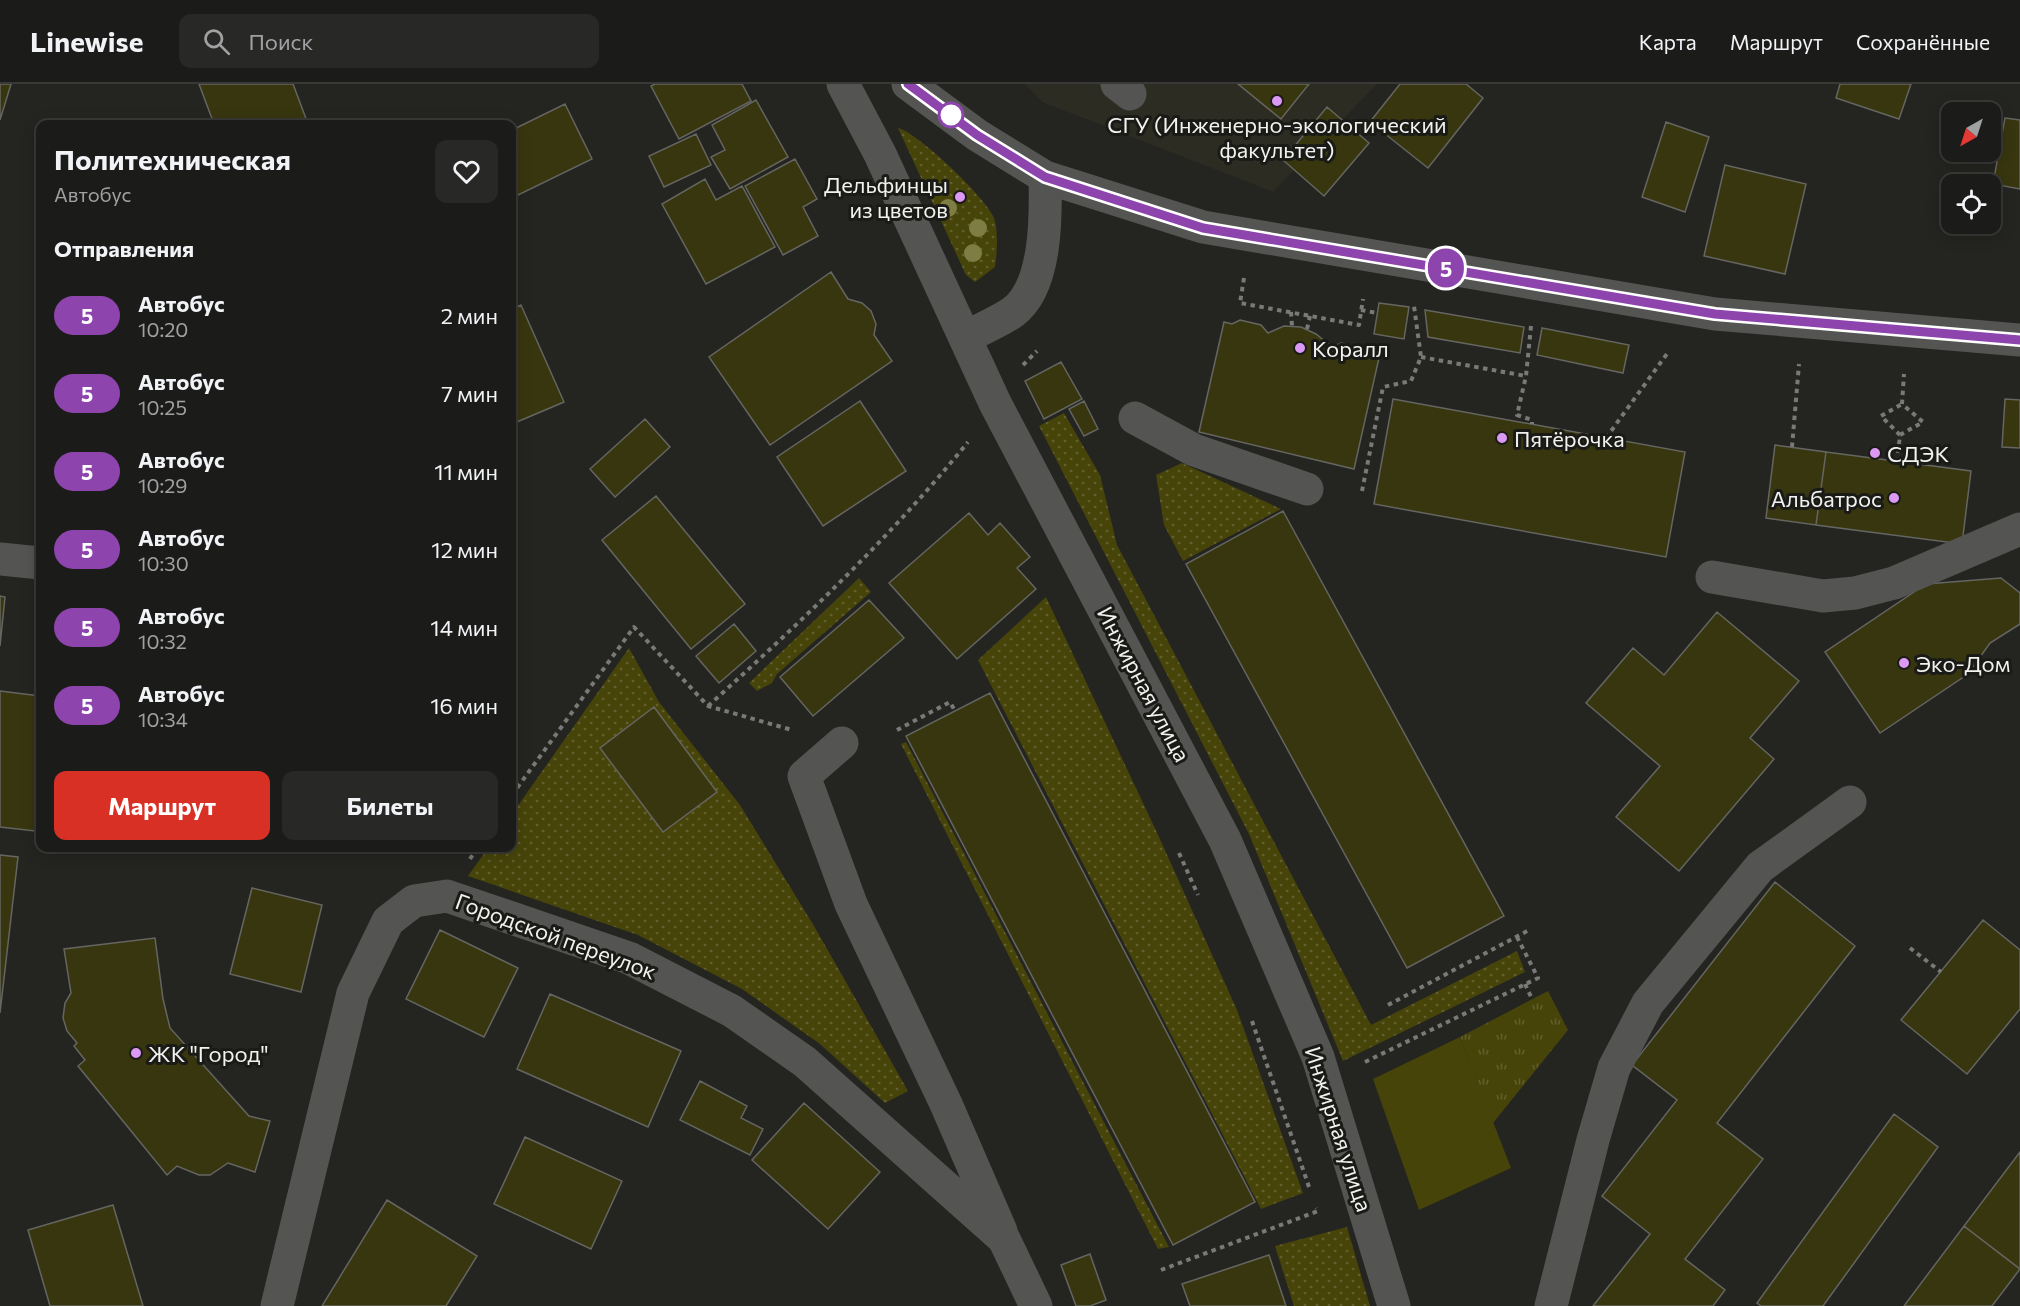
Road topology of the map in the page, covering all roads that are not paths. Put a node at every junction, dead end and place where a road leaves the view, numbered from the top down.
1 (843, 84) edge
2 (908, 84) edge
3 (1045, 177) junction
4 (965, 338) junction
5 (2020, 340) edge
6 (1135, 418) dead end
7 (1307, 489) dead end
8 (2020, 528) edge
9 (0, 559) edge
10 (36, 563) edge
11 (1712, 577) dead end
12 (842, 742) road end
13 (1850, 802) dead end
14 (1004, 1239) junction
15 (277, 1306) edge
16 (1036, 1306) edge
17 (1394, 1306) edge
18 (1551, 1306) edge

1 - 4 street, Инжирная улица
2 - 3 street
3 - 4 street
3 - 5 street
4 - 17 street, Инжирная улица
6 - 7 street
8 - 11 street
9 - 10 street
12 - 14 street
13 - 18 street
14 - 15 street, Городской переулок
14 - 16 street, Городской переулок

